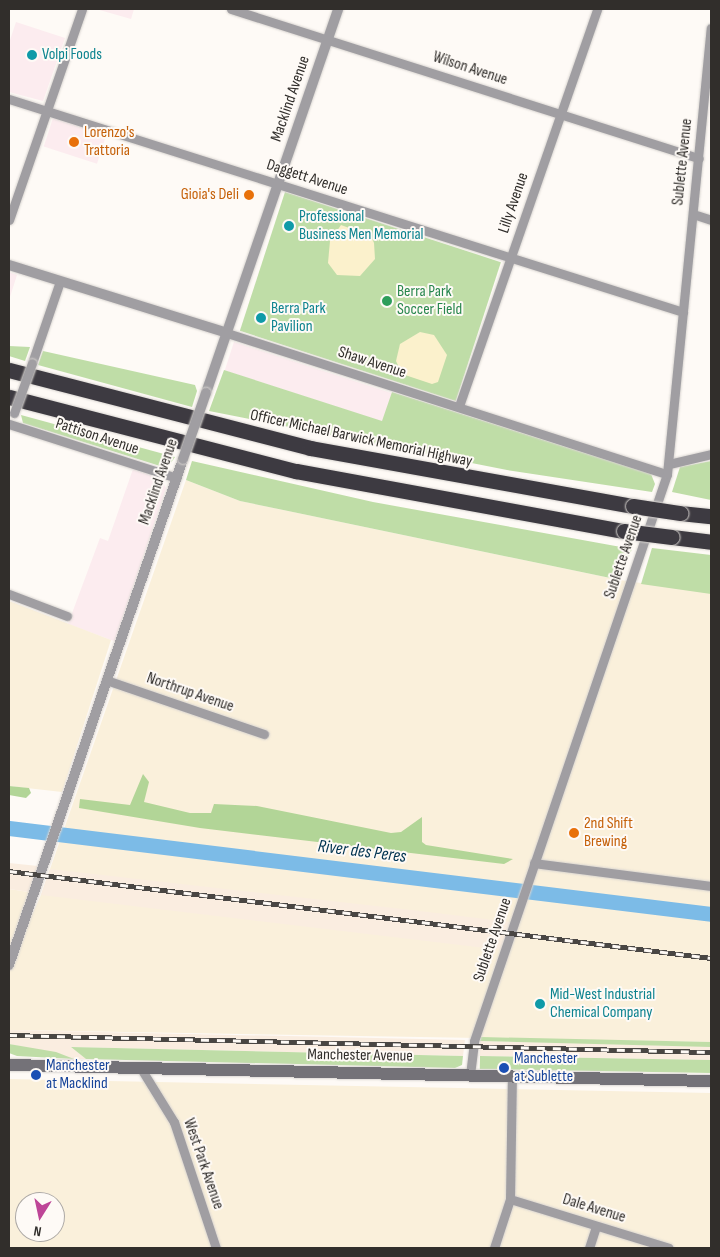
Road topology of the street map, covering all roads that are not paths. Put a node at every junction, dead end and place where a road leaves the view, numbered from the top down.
1 (82, 9) edge
2 (232, 9) edge
3 (338, 9) edge
4 (596, 9) edge
5 (711, 28) edge
6 (328, 40) junction
7 (709, 85) edge
8 (9, 99) edge
9 (46, 111) junction
10 (561, 114) junction
11 (698, 158) junction
12 (278, 184) junction
13 (692, 214) junction
14 (9, 220) edge
15 (711, 220) edge
16 (511, 258) junction
17 (9, 265) edge
18 (60, 281) junction
19 (682, 312) junction
20 (227, 333) junction
21 (9, 370) edge
22 (9, 397) edge
23 (458, 406) junction
24 (9, 424) edge
25 (711, 454) edge
26 (669, 464) junction
27 (668, 474) junction
28 (177, 478) junction
29 (711, 516) edge
30 (711, 542) edge
31 (9, 594) edge
32 (67, 616) dead end
33 (106, 680) junction
34 (264, 734) dead end
35 (533, 867) junction
36 (711, 886) edge
37 (10, 961) edge
38 (10, 1064) edge
39 (140, 1067) junction
40 (470, 1075) junction
41 (512, 1077) junction
42 (711, 1081) edge
43 (510, 1199) junction
44 (596, 1226) junction
45 (216, 1248) edge
46 (494, 1248) edge
47 (590, 1248) edge
48 (669, 1248) edge

1 - 9 street
2 - 6 street, Wilson Avenue
3 - 6 street, Macklind Avenue
4 - 10 street, Lilly Avenue
5 - 7 street, Sublette Avenue
6 - 10 street, Wilson Avenue
6 - 12 street, Macklind Avenue
7 - 11 street, Sublette Avenue
8 - 9 street, Daggett Avenue
9 - 12 street, Daggett Avenue
9 - 14 street
10 - 11 street, Wilson Avenue
10 - 16 street, Lilly Avenue
11 - 13 street, Sublette Avenue
12 - 16 street, Daggett Avenue
12 - 20 street, Macklind Avenue
13 - 15 street
13 - 19 street, Sublette Avenue
16 - 19 street, Daggett Avenue
16 - 23 street, Lilly Avenue
17 - 18 street, Shaw Avenue
18 - 20 street, Shaw Avenue
18 - 24 street, bridge
19 - 26 street, Sublette Avenue
20 - 23 street, Shaw Avenue
20 - 28 street, Macklind Avenue, bridge
21 - 29 highway, Officer Michael Barwick Memorial Highway, bridge
22 - 30 highway, bridge
23 - 27 street, Shaw Avenue
24 - 28 street, Pattison Avenue
25 - 26 street
26 - 27 street, Sublette Avenue
27 - 35 street, Sublette Avenue
28 - 33 street, Macklind Avenue
31 - 32 street
33 - 34 street, Northrup Avenue
33 - 37 street, Macklind Avenue
35 - 36 street
35 - 40 street, Sublette Avenue
38 - 39 main road, Manchester Avenue
39 - 40 main road, Manchester Avenue
39 - 45 street, West Park Avenue
40 - 41 main road, Manchester Avenue
41 - 42 main road, Manchester Avenue
41 - 43 street
43 - 44 street, Dale Avenue
43 - 46 street
44 - 47 street
44 - 48 street, Dale Avenue

